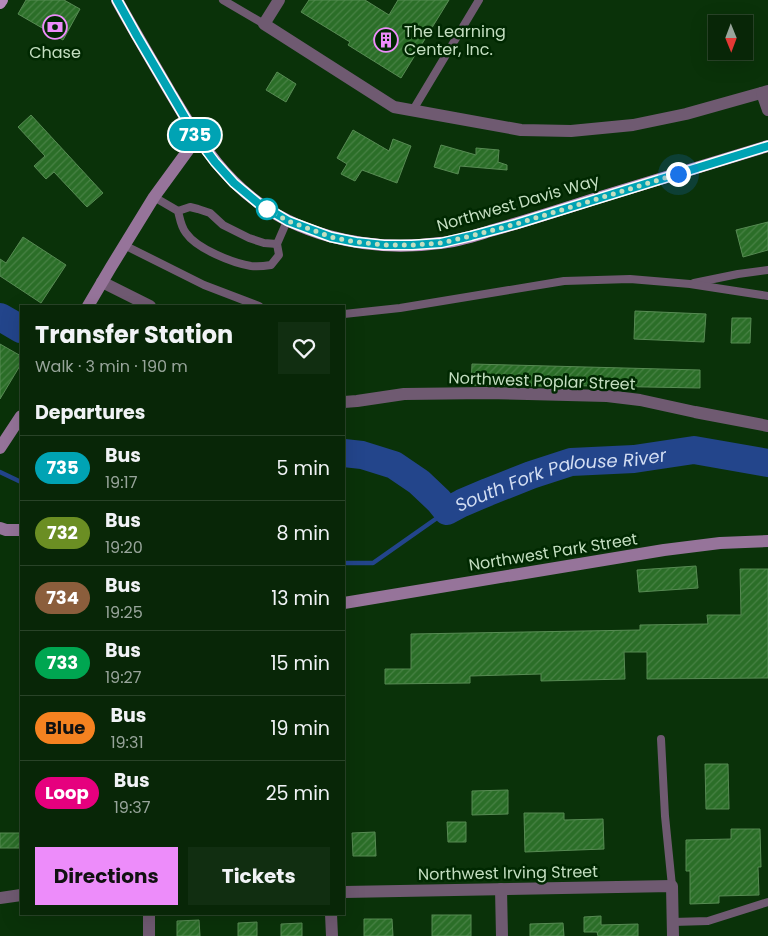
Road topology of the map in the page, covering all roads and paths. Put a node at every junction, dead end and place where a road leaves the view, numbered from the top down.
1 (117, 0) edge
2 (223, 0) edge
3 (279, 0) edge
4 (479, 0) edge
5 (264, 24) junction
6 (765, 92) edge
7 (413, 110) junction
8 (768, 110) edge
9 (197, 138) junction
10 (768, 146) edge
11 (154, 198) junction
12 (178, 211) junction
13 (288, 221) junction
14 (277, 244) junction
15 (124, 245) junction
16 (768, 270) edge
17 (102, 282) junction
18 (690, 284) junction
19 (768, 296) edge
20 (89, 305) edge
21 (148, 305) edge
22 (256, 305) edge
23 (345, 314) edge
24 (345, 402) edge
25 (20, 417) edge
26 (768, 426) edge
27 (2, 443) edge
28 (0, 528) edge
29 (20, 530) edge
30 (768, 541) edge
31 (345, 603) edge
32 (661, 739) dead end
33 (672, 886) junction
34 (501, 889) junction
35 (345, 892) edge
36 (20, 895) edge
37 (0, 898) edge
38 (768, 902) edge
39 (149, 915) edge
40 (331, 915) edge
41 (673, 922) junction
42 (149, 936) edge
43 (332, 936) edge
44 (502, 936) edge
45 (673, 936) edge

1 - 9 main road, Northwest Davis Way
2 - 5 lane
3 - 5 street
4 - 7 lane
5 - 7 street
6 - 7 street
6 - 8 street
9 - 11 street
9 - 13 main road, Northwest Davis Way
10 - 13 main road, Northwest Davis Way
11 - 12 lane
11 - 15 street
12 - 14 lane
12 - 14 lane
13 - 14 lane
15 - 17 street
15 - 22 lane
16 - 18 lane
17 - 20 street
17 - 21 street
18 - 19 lane
18 - 23 lane
24 - 26 street, Northwest Poplar Street
25 - 27 street
28 - 29 street
30 - 31 street, Northwest Park Street
32 - 33 lane
33 - 34 street, Northwest Irving Street
33 - 41 street
34 - 35 street, Northwest Irving Street
34 - 44 street
36 - 37 street
38 - 41 lane
39 - 42 street
40 - 43 street
41 - 45 street

